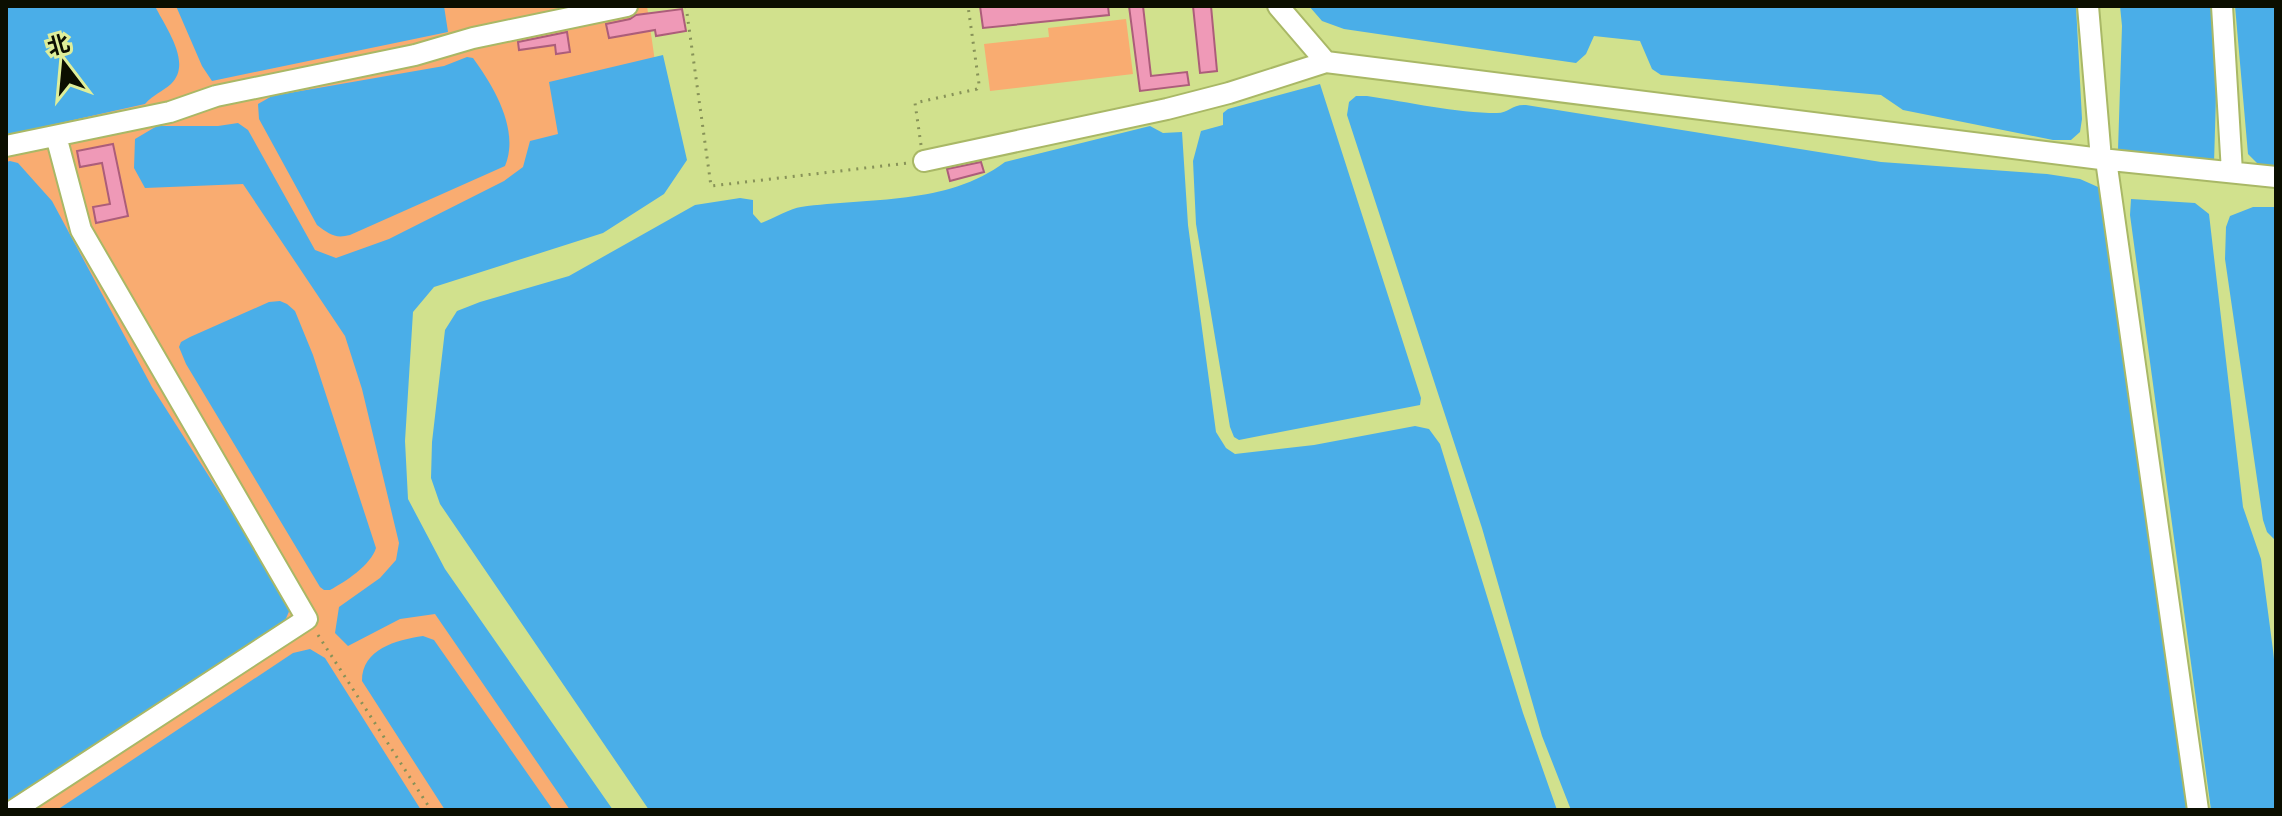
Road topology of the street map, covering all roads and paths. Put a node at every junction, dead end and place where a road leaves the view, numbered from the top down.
1 (627, 6) edge
2 (686, 6) edge
3 (968, 6) edge
4 (1278, 6) edge
5 (2088, 6) edge
6 (2222, 6) edge
7 (1326, 62) junction
8 (56, 136) junction
9 (6, 146) edge
10 (2104, 160) junction
11 (924, 161) junction
12 (2232, 172) junction
13 (2276, 177) edge
14 (307, 619) junction
15 (14, 810) edge
16 (431, 810) edge
17 (2198, 810) edge

1 - 8 street
2 - 11 path
3 - 11 path
4 - 7 street
5 - 10 street
6 - 12 street
7 - 10 street
7 - 11 street
8 - 9 street
8 - 14 street
10 - 12 street
10 - 17 street
12 - 13 street
14 - 15 street
14 - 16 path

